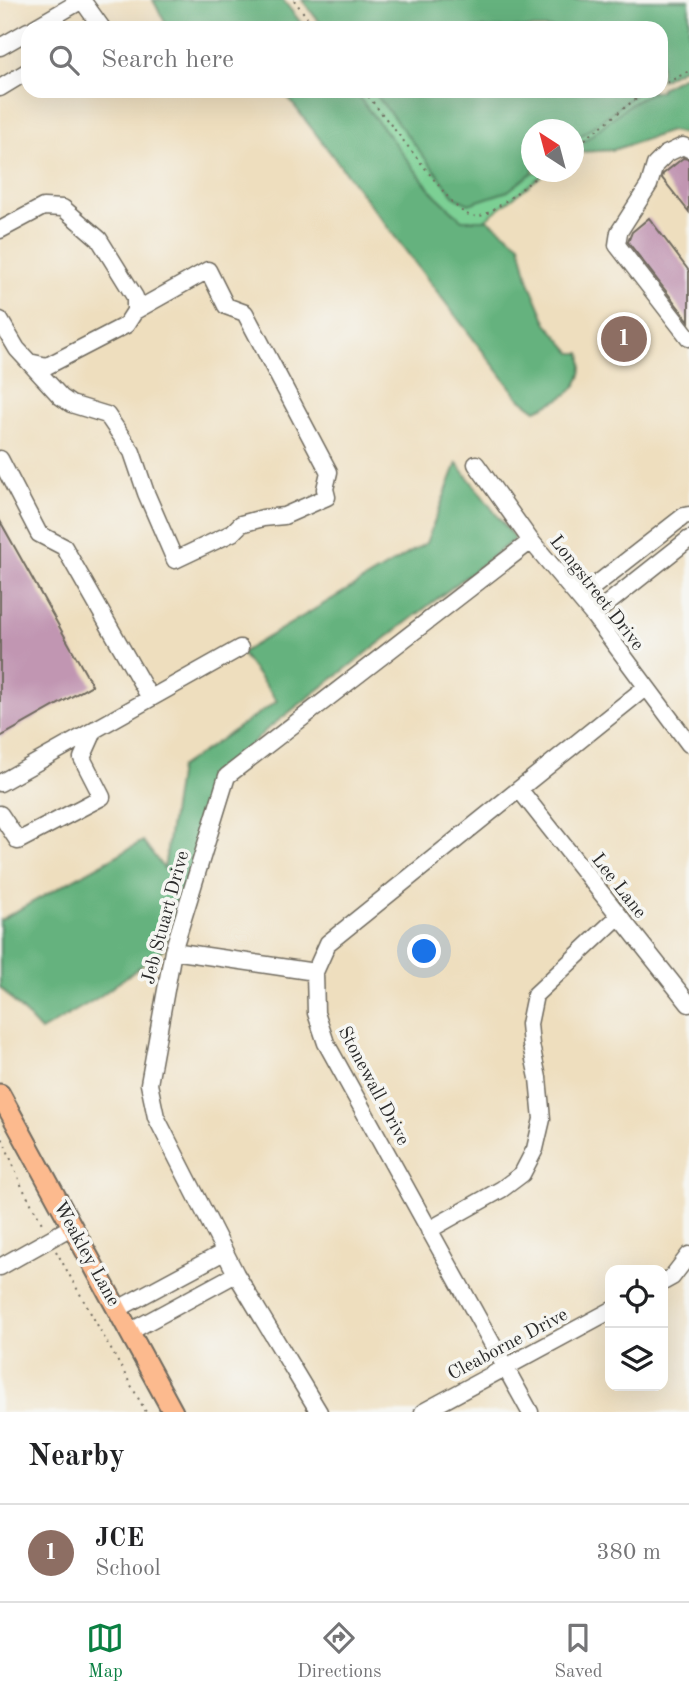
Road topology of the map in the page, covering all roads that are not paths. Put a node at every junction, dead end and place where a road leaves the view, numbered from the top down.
1 (45, 21) edge
2 (97, 21) edge
3 (21, 35) edge
4 (0, 47) edge
5 (21, 74) edge
6 (2, 82) edge
7 (689, 149) edge
8 (0, 230) edge
9 (135, 311) junction
10 (0, 320) edge
11 (689, 338) edge
12 (29, 362) junction
13 (0, 459) edge
14 (476, 464) dead end
15 (689, 515) edge
16 (689, 540) edge
17 (531, 541) junction
18 (579, 598) junction
19 (593, 615) junction
20 (240, 648) dead end
21 (646, 687) junction
22 (150, 698) junction
23 (95, 729) junction
24 (689, 744) edge
25 (0, 783) edge
26 (519, 789) junction
27 (0, 814) edge
28 (618, 917) junction
29 (173, 951) junction
30 (315, 972) junction
31 (689, 1004) edge
32 (0, 1094) edge
33 (73, 1226) junction
34 (429, 1230) junction
35 (224, 1252) junction
36 (689, 1255) edge
37 (0, 1267) edge
38 (236, 1274) junction
39 (668, 1279) edge
40 (118, 1308) junction
41 (605, 1314) edge
42 (131, 1331) junction
43 (504, 1368) junction
44 (173, 1412) edge
45 (319, 1412) edge
46 (423, 1412) edge
47 (530, 1412) edge

1 - 2 street
3 - 4 street
5 - 6 street
7 - 11 street
8 - 9 street
9 - 12 street
9 - 12 street
10 - 12 street
13 - 22 street
14 - 17 street, Longstreet Drive
15 - 18 street
16 - 19 street
17 - 18 street, Longstreet Drive
17 - 29 street, Jeb Stuart Drive
18 - 19 street, Longstreet Drive
19 - 21 street, Longstreet Drive
20 - 22 street
21 - 24 street, Longstreet Drive
21 - 26 street, Stonewall Drive
22 - 23 street
23 - 25 street
23 - 27 street
26 - 28 street, Lee Lane
26 - 30 street, Stonewall Drive
28 - 31 street, Lee Lane
28 - 34 street
29 - 30 street
29 - 35 street, Jeb Stuart Drive
30 - 34 street, Stonewall Drive
32 - 33 main road, Weakley Lane
33 - 37 street
33 - 40 main road, Weakley Lane
34 - 43 street, Stonewall Drive
35 - 38 street, Jeb Stuart Drive
35 - 40 street
36 - 39 street
38 - 42 street
38 - 45 street, Jeb Stuart Drive
40 - 42 main road, Weakley Lane
41 - 43 street, Cleaborne Drive
42 - 44 main road, Weakley Lane
43 - 46 street, Cleaborne Drive
43 - 47 street, Stonewall Drive

